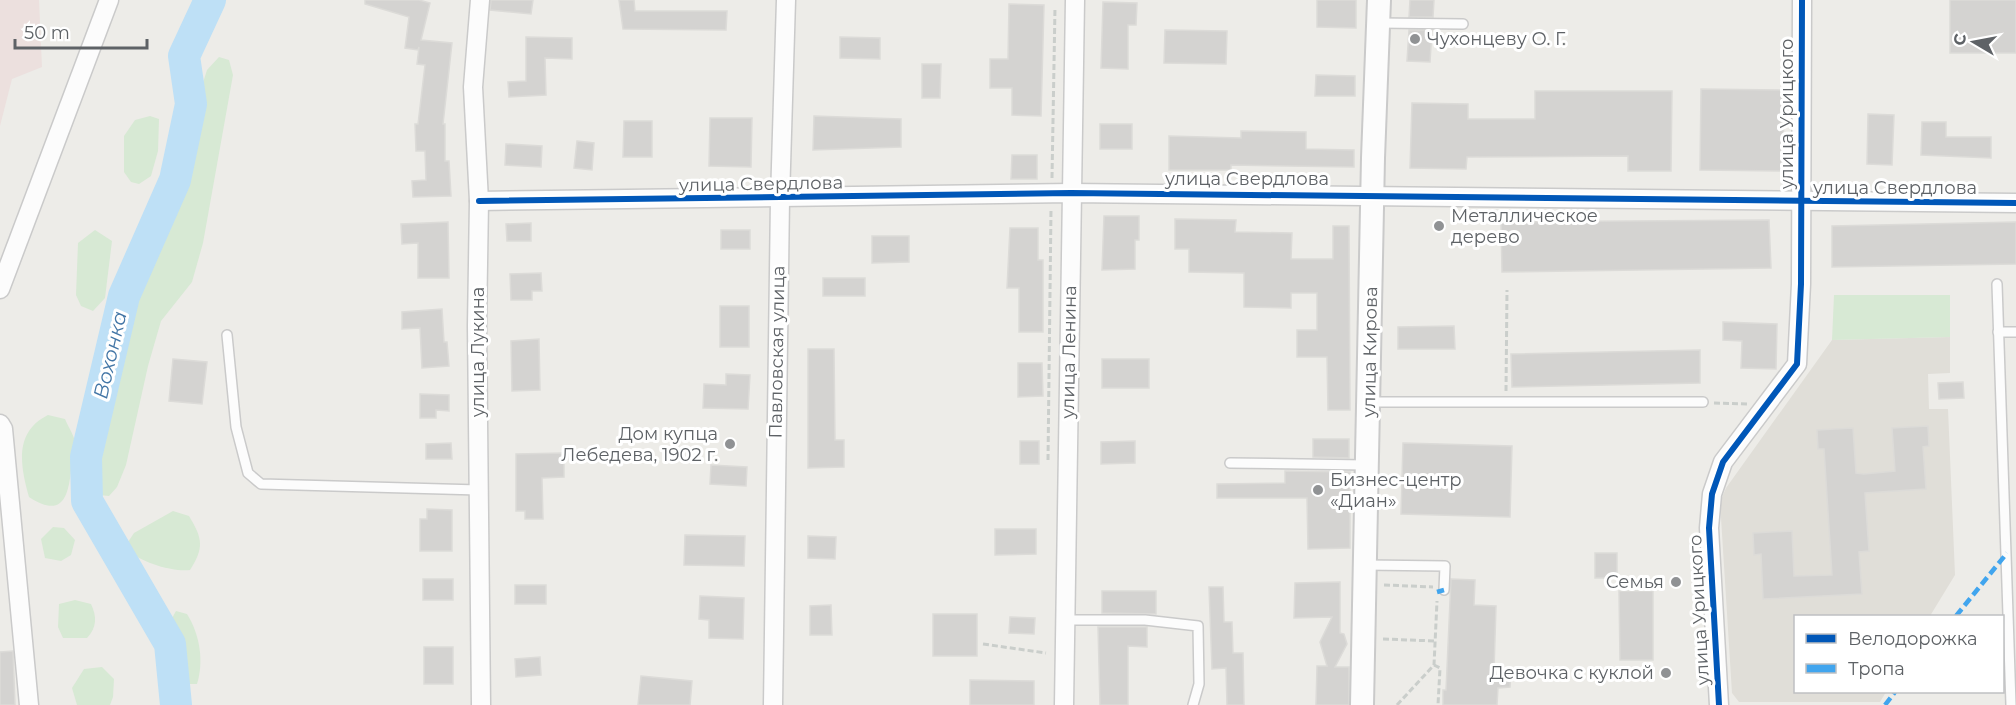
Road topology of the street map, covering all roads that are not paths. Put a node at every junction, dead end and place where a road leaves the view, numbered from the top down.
1 (109, 0) edge
2 (480, 0) edge
3 (786, 0) edge
4 (1075, 0) edge
5 (1379, 0) edge
6 (1802, 0) edge
7 (1378, 23) junction
8 (1462, 24) dead end
9 (1071, 193) junction
10 (1373, 194) junction
11 (780, 199) junction
12 (479, 201) junction
13 (1801, 203) junction
14 (2016, 203) edge
15 (1997, 284) dead end
16 (0, 289) edge
17 (1998, 332) junction
18 (2016, 332) edge
19 (226, 335) dead end
20 (1369, 402) junction
21 (1703, 402) road end
22 (0, 424) edge
23 (1230, 463) dead end
24 (1367, 465) junction
25 (479, 490) junction
26 (1365, 565) junction
27 (1444, 590) dead end
28 (1064, 620) junction
29 (29, 705) edge
30 (481, 705) edge
31 (773, 705) edge
32 (1064, 705) edge
33 (1193, 705) edge
34 (1362, 705) edge
35 (1719, 705) edge
36 (2011, 705) edge

1 - 16 street
2 - 12 street, улица Лукина
3 - 11 street, Павловская улица
4 - 9 street, улица Ленина
5 - 7 street, улица Кирова
6 - 13 street, улица Урицкого
7 - 8 lane
7 - 10 street, улица Кирова
9 - 10 street, улица Свердлова
9 - 11 street, улица Свердлова
9 - 28 street, улица Ленина
10 - 13 street, улица Свердлова
10 - 20 street, улица Кирова
11 - 12 street, улица Свердлова
11 - 31 street, Павловская улица
12 - 25 street, улица Лукина
13 - 14 street, улица Свердлова
13 - 35 street, улица Урицкого
15 - 17 lane
17 - 18 lane
17 - 36 lane
19 - 25 lane
20 - 21 lane
20 - 24 street, улица Кирова
22 - 29 street
23 - 24 lane
24 - 26 street, улица Кирова
25 - 30 street, улица Лукина
26 - 27 lane
26 - 34 street, улица Кирова
28 - 32 street, улица Ленина
28 - 33 lane

